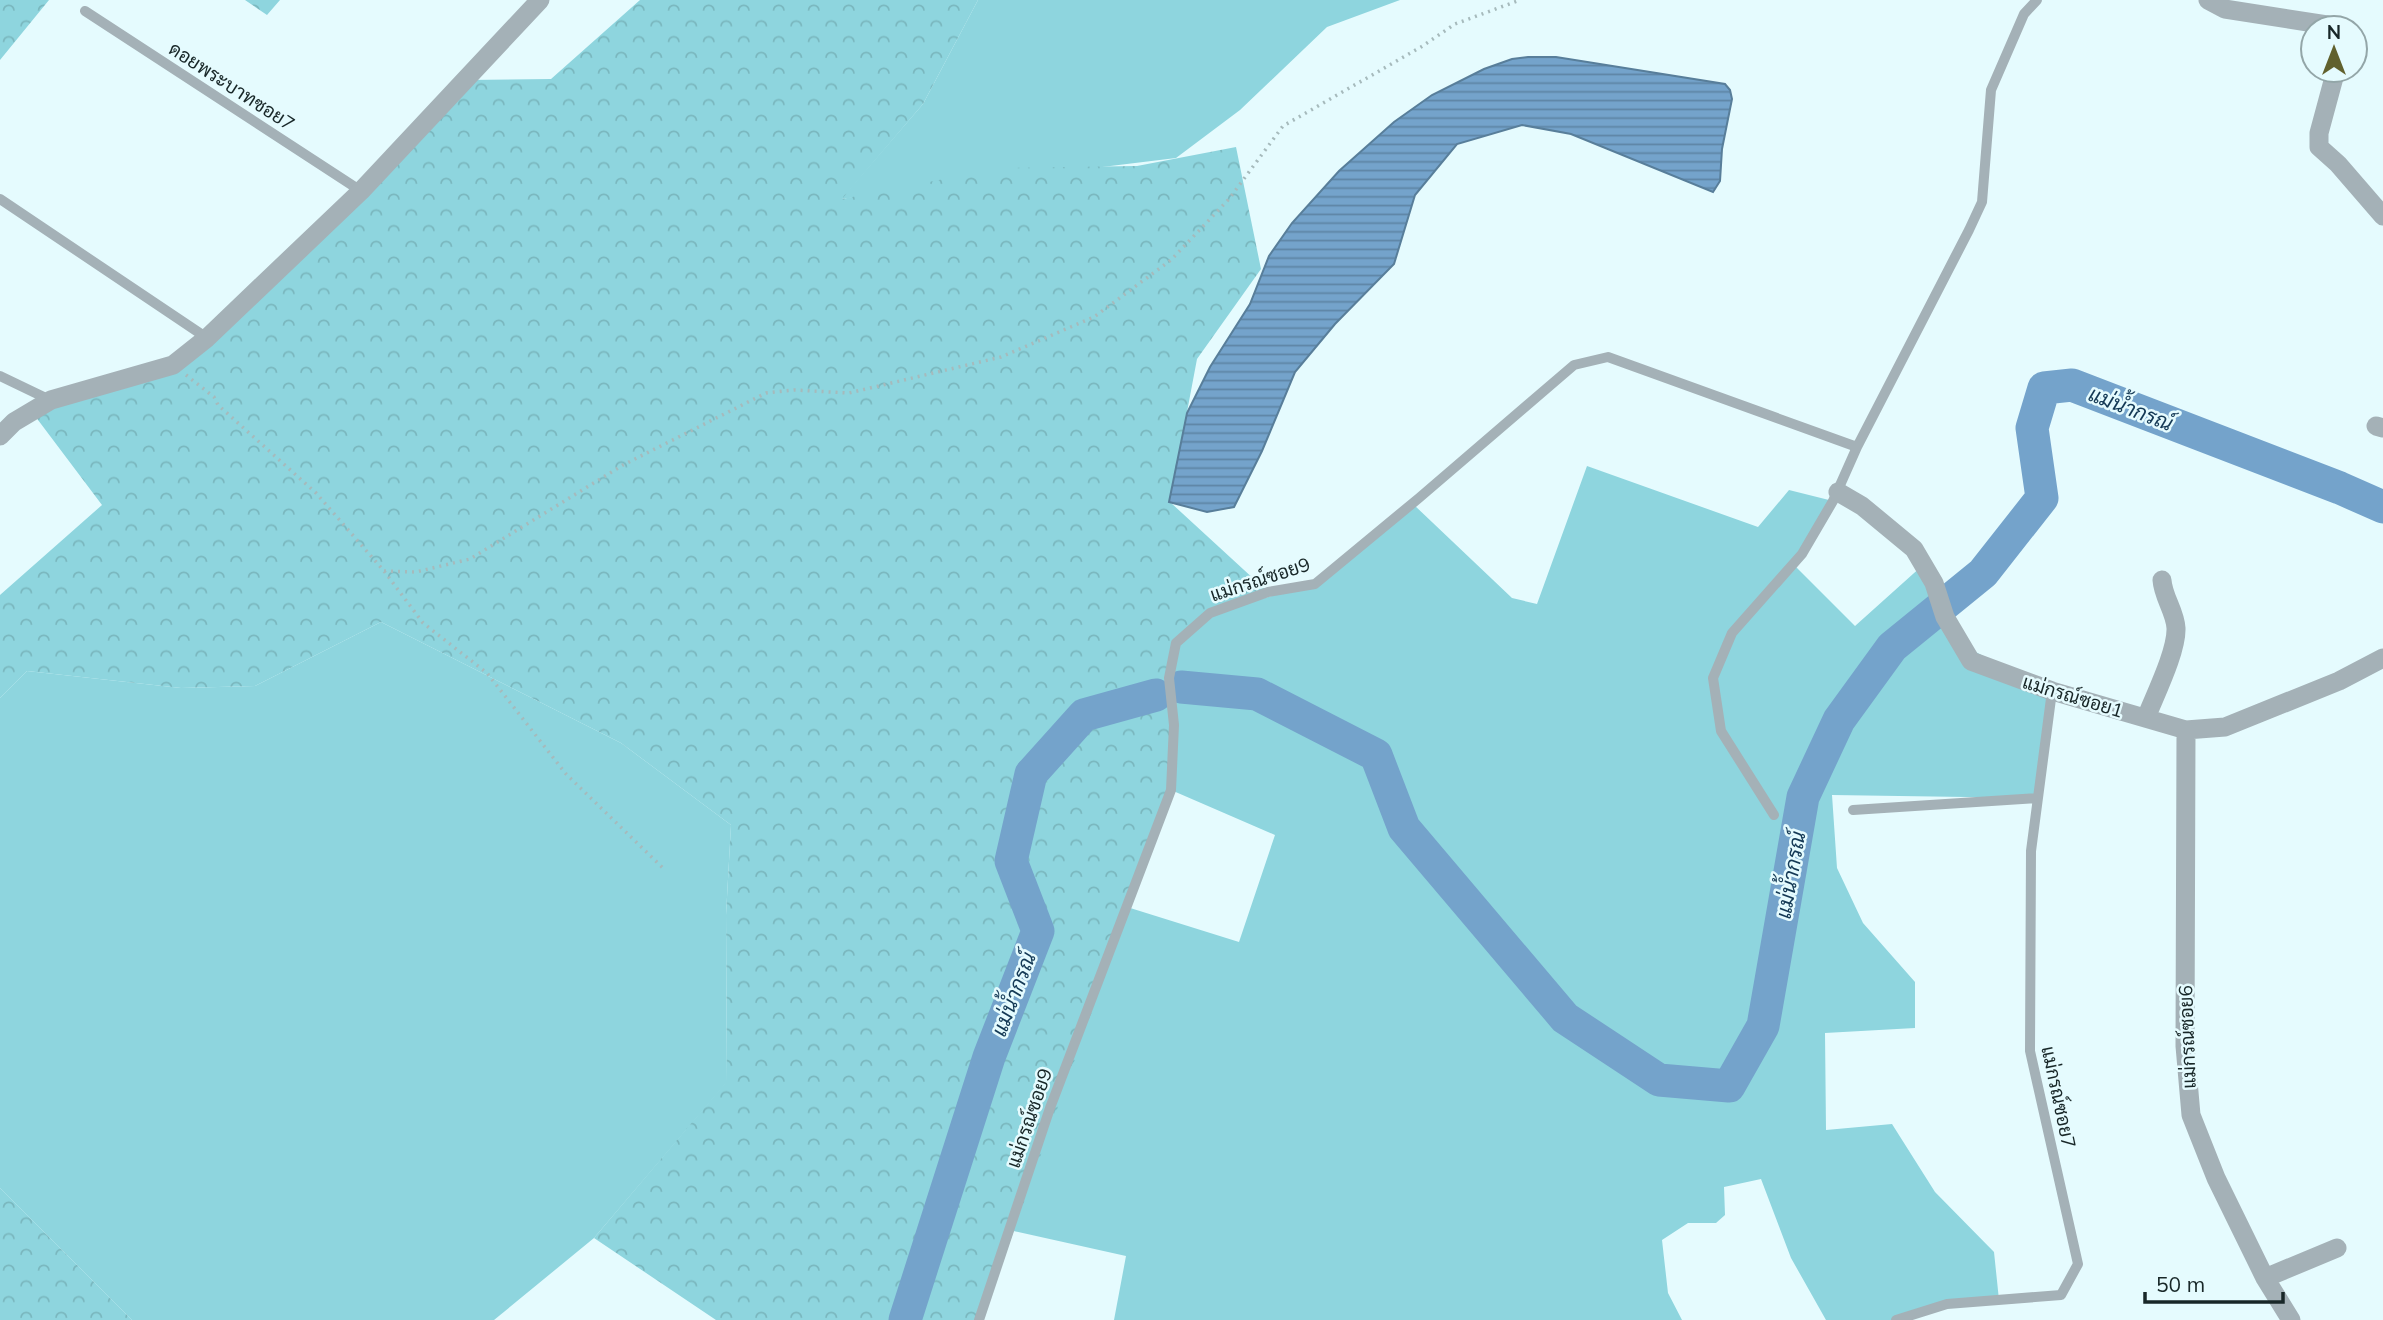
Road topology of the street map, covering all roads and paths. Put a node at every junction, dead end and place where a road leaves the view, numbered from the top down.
1 (1520, 0) edge
2 (2037, 0) edge
3 (2208, 0) edge
4 (531, 3) edge
5 (85, 11) dead end
6 (2299, 21) edge
7 (2332, 84) edge
8 (361, 191) junction
9 (0, 199) edge
10 (2383, 216) edge
11 (207, 338) junction
12 (173, 365) junction
13 (0, 376) edge
14 (51, 400) junction
15 (0, 436) edge
16 (1857, 447) junction
17 (1838, 492) junction
18 (384, 571) junction
19 (2162, 580) dead end
20 (2383, 658) edge
21 (2052, 691) junction
22 (2146, 718) junction
23 (2186, 730) junction
24 (2038, 798) junction
25 (1853, 810) dead end
26 (1774, 815) dead end
27 (664, 869) dead end
28 (2337, 1248) dead end
29 (2265, 1278) junction
30 (979, 1320) edge
31 (1896, 1320) edge
32 (2291, 1320) edge

1 - 18 path
2 - 16 lane
3 - 6 street
4 - 8 street
5 - 8 lane, ดอยพระบาทซอย7
7 - 10 street
8 - 11 street
9 - 11 lane
11 - 12 street
12 - 14 street
12 - 18 path
13 - 14 lane
14 - 15 street
16 - 17 lane
16 - 30 lane, แม่กรณ์ซอย9
17 - 21 street, แม่กรณ์ซอย1
17 - 26 lane
18 - 27 path
19 - 22 street
20 - 23 street, แม่กรณ์ซอย1
21 - 22 street, แม่กรณ์ซอย1
21 - 24 lane, แม่กรณ์ซอย7
22 - 23 street, แม่กรณ์ซอย1
23 - 29 street, แม่กรณ์ซอย6
24 - 25 lane
24 - 31 lane, แม่กรณ์ซอย7
28 - 29 street
29 - 32 street, แม่กรณ์ซอย6

